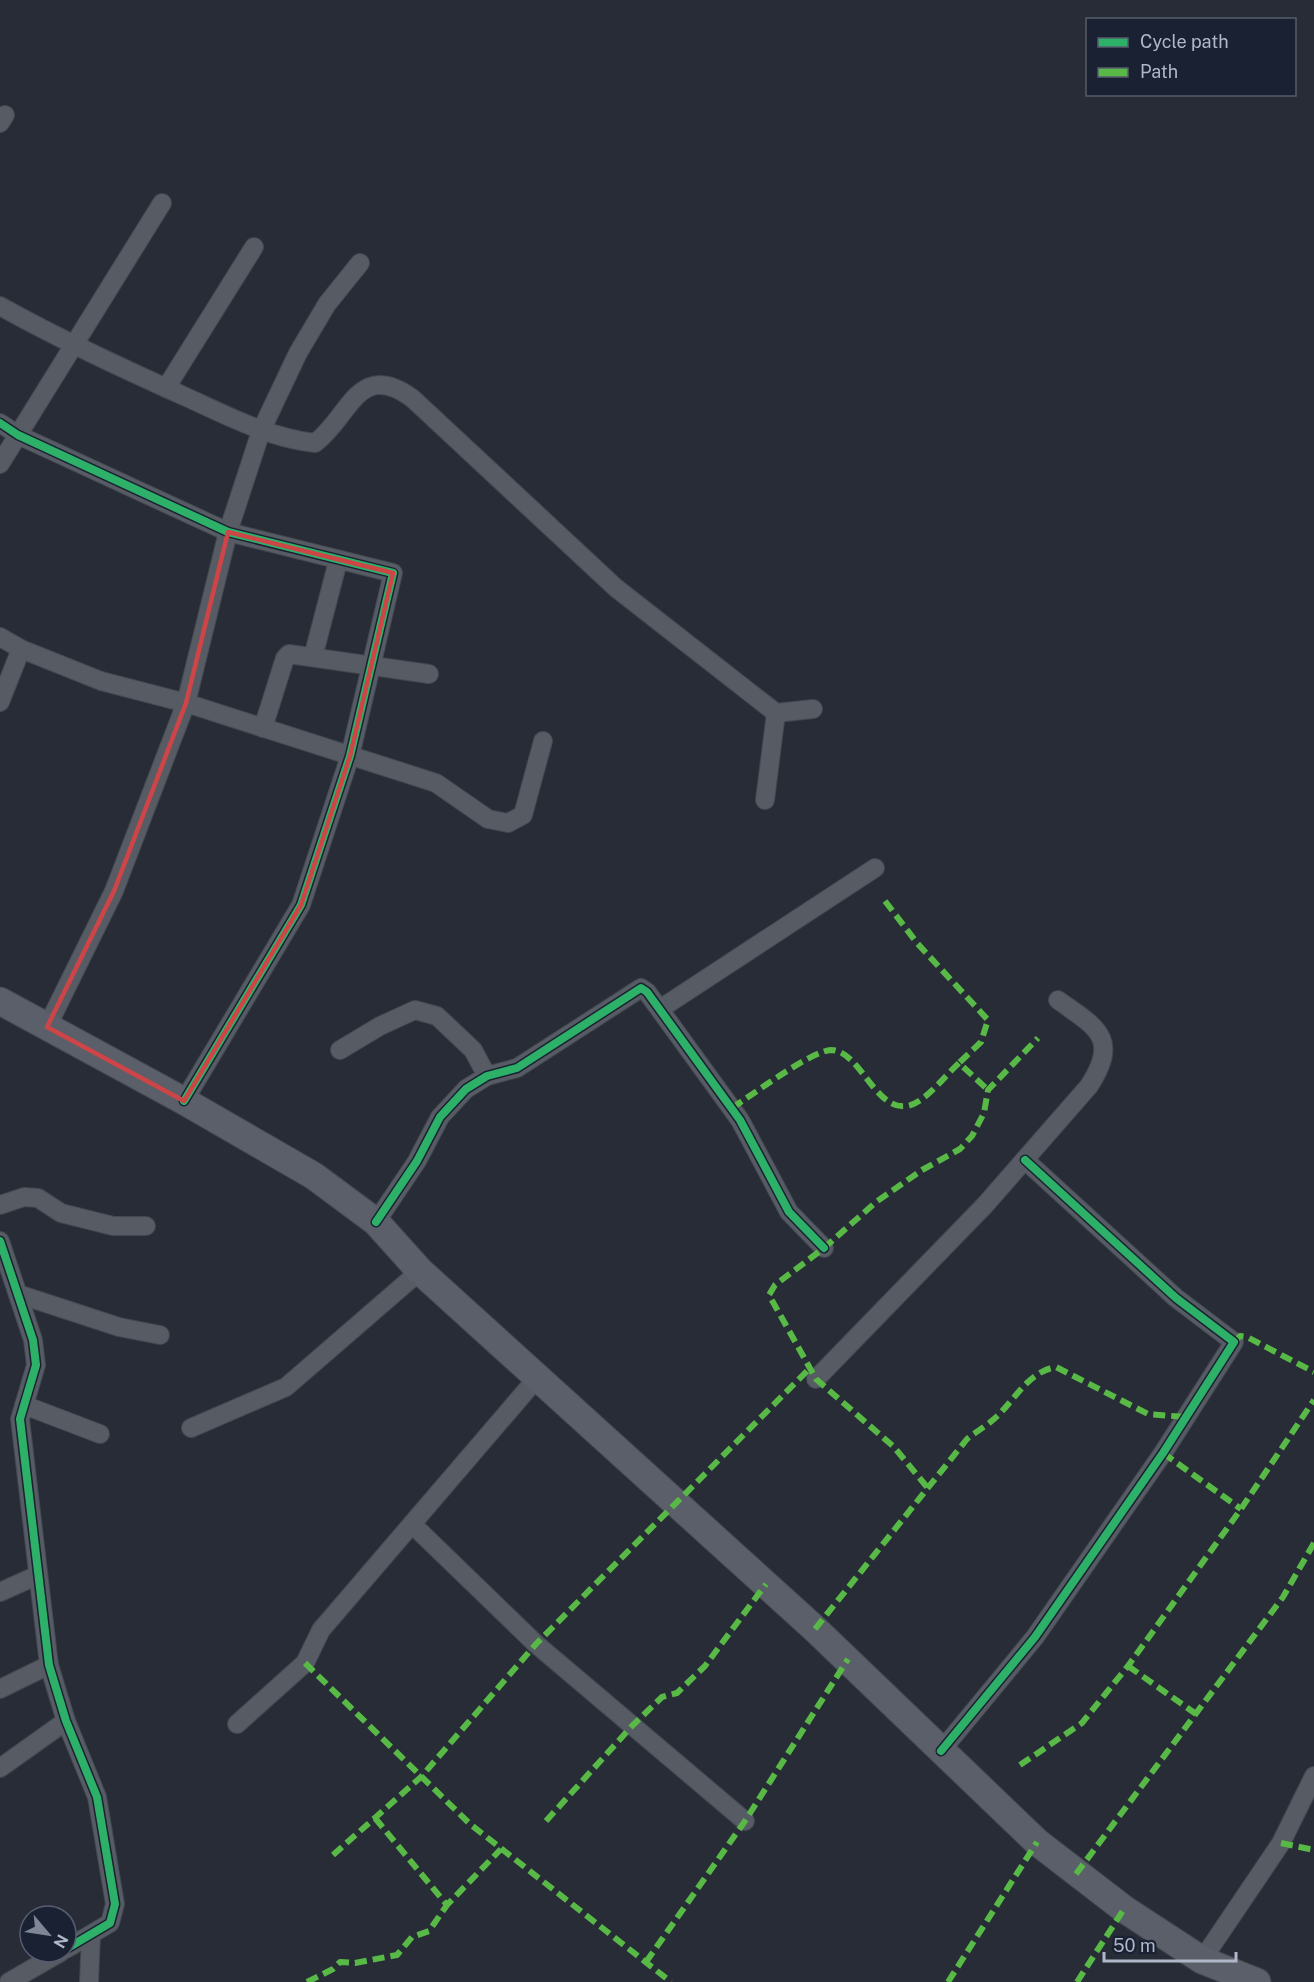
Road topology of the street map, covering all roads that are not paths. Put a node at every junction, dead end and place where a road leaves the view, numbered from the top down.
1 (162, 203) dead end
2 (254, 247) dead end
3 (360, 263) dead end
4 (0, 306) edge
5 (73, 347) junction
6 (166, 388) junction
7 (0, 423) edge
8 (261, 431) junction
9 (18, 435) junction
10 (0, 464) edge
11 (228, 532) junction
12 (338, 561) junction
13 (0, 637) edge
14 (21, 649) junction
15 (313, 657) junction
16 (372, 666) junction
17 (429, 674) dead end
18 (0, 702) edge
19 (186, 703) junction
20 (813, 709) dead end
21 (776, 713) junction
22 (264, 728) junction
23 (543, 741) dead end
24 (350, 756) junction
25 (765, 800) dead end
26 (875, 868) dead end
27 (1058, 1000) dead end
28 (0, 1001) edge
29 (660, 1009) junction
30 (47, 1027) junction
31 (340, 1050) dead end
32 (487, 1076) junction
33 (184, 1101) junction
34 (1025, 1160) junction
35 (0, 1205) edge
36 (376, 1222) junction
37 (146, 1226) dead end
38 (0, 1241) edge
39 (824, 1248) dead end
40 (420, 1271) junction
41 (18, 1294) junction
42 (160, 1335) dead end
43 (537, 1378) junction
44 (816, 1379) dead end
45 (24, 1405) junction
46 (191, 1428) dead end
47 (100, 1434) dead end
48 (412, 1524) junction
49 (38, 1575) junction
50 (0, 1592) edge
51 (49, 1665) junction
52 (0, 1689) edge
53 (66, 1720) junction
54 (237, 1724) dead end
55 (941, 1751) junction
56 (0, 1768) edge
57 (1314, 1776) edge
58 (745, 1821) dead end
59 (91, 1935) junction
60 (78, 1942) edge
61 (1202, 1960) junction
62 (40, 1964) edge
63 (9, 1982) edge
64 (88, 1982) edge
65 (1257, 1982) edge

1 - 5 street
2 - 6 street
3 - 8 street
4 - 5 street
5 - 6 street
5 - 9 street
6 - 8 street
7 - 9 street
8 - 11 street
8 - 21 street
9 - 10 street
9 - 11 street
11 - 12 street
11 - 19 street
12 - 15 street
12 - 16 street
13 - 14 street
14 - 18 street
14 - 19 street
15 - 16 street
15 - 22 street
16 - 17 street
16 - 24 street
19 - 22 street
19 - 30 street
20 - 21 street
21 - 25 street
22 - 24 street
23 - 24 street
24 - 33 street
26 - 29 street
27 - 34 street
28 - 30 main road
29 - 32 street
29 - 39 street
30 - 33 main road
31 - 32 street
32 - 36 street
33 - 36 main road
34 - 44 street
34 - 55 street
35 - 37 street
36 - 40 main road
38 - 41 street
40 - 43 main road
40 - 46 street
41 - 42 street
41 - 45 street
43 - 48 street
43 - 55 main road
45 - 47 street
45 - 49 street
48 - 54 street
48 - 58 street
49 - 50 street
49 - 51 street
51 - 52 street
51 - 53 street
53 - 56 street
53 - 59 street
55 - 61 main road
57 - 61 street
59 - 60 street
59 - 64 street
61 - 65 main road
62 - 63 street

